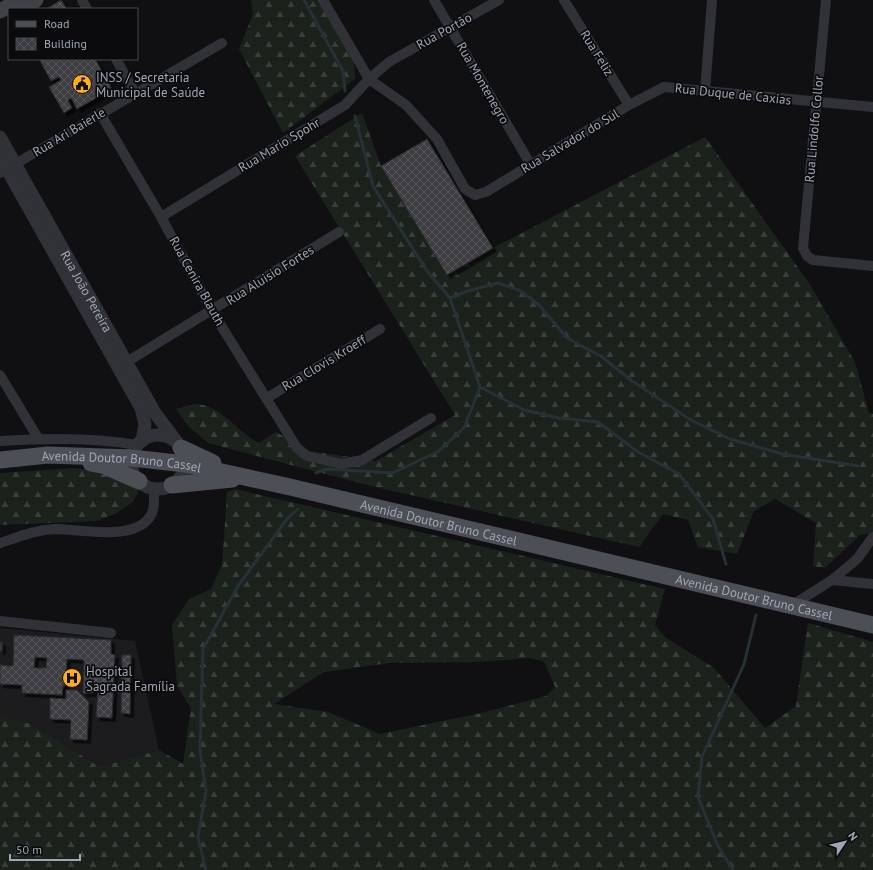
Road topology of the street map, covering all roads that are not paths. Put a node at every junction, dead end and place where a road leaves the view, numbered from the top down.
1 (19, 0) edge
2 (36, 0) edge
3 (323, 0) edge
4 (434, 0) edge
5 (499, 0) edge
6 (564, 0) edge
7 (712, 0) edge
8 (826, 0) edge
9 (22, 8) edge
10 (0, 11) edge
11 (450, 27) junction
12 (222, 43) dead end
13 (117, 60) edge
14 (389, 62) joint
15 (369, 79) junction
16 (664, 87) joint
17 (705, 91) junction
18 (135, 93) junction
19 (817, 102) junction
20 (630, 105) junction
21 (873, 108) edge
22 (100, 113) junction
23 (0, 137) edge
24 (0, 157) edge
25 (531, 165) junction
26 (7, 169) edge
27 (161, 217) junction
28 (339, 232) dead end
29 (873, 266) edge
30 (212, 310) junction
31 (380, 329) dead end
32 (122, 364) junction
33 (0, 375) edge
34 (267, 398) junction
35 (432, 418) dead end
36 (38, 438) junction
37 (0, 441) edge
38 (137, 448) junction
39 (181, 452) junction
40 (48, 455) junction
41 (0, 460) edge
42 (246, 478) junction
43 (139, 481) junction
44 (172, 485) junction
45 (154, 488) junction
46 (873, 537) edge
47 (0, 543) edge
48 (832, 580) junction
49 (873, 584) edge
50 (791, 606) junction
51 (0, 621) edge
52 (873, 625) edge
53 (111, 633) dead end

1 - 10 main road
2 - 9 main road
3 - 15 street
4 - 11 street, Rua Montenegro
5 - 11 street, Rua Portão
6 - 20 street, Rua Feliz
7 - 17 street
8 - 19 street, Rua Lindolfo Collor
11 - 14 street, Rua Portão
11 - 25 street, Rua Montenegro
12 - 18 street, Rua Ari Baierle
13 - 18 street
14 - 15 street, Rua Mario Spohr
15 - 25 street, Rua Salvador do Sul
15 - 27 street, Rua Mario Spohr
16 - 17 street, Rua Duque de Caxias
16 - 20 street, Rua Salvador do Sul
17 - 19 street, Rua Duque de Caxias
18 - 22 street, Rua Ari Baierle
19 - 21 street, Rua Duque de Caxias
19 - 29 street, Rua Lindolfo Collor
20 - 25 street, Rua Salvador do Sul
22 - 26 street, Rua Ari Baierle
22 - 27 street, Rua Cenira Blauth
23 - 26 street, Rua João Pereira
24 - 26 street, Rua João Pereira
26 - 32 street, Rua João Pereira
27 - 30 street, Rua Cenira Blauth
28 - 30 street, Rua Aluisio Fortes
30 - 32 street, Rua Aluisio Fortes
30 - 34 street, Rua Cenira Blauth
31 - 34 street, Rua Clovis Kroeff
32 - 38 street, Rua João Pereira
32 - 39 street, Rua João Pereira
33 - 36 street
34 - 35 street, Rua Cenira Blauth
36 - 37 street
36 - 38 street
38 - 39 main road, Avenida Doutor Bruno Cassel
38 - 39 street
38 - 40 main road, Avenida Doutor Bruno Cassel
38 - 43 street
39 - 42 main road, Avenida Doutor Bruno Cassel
39 - 44 street
40 - 41 main road, Avenida Doutor Bruno Cassel
40 - 43 main road
42 - 44 main road
42 - 50 main road, Avenida Doutor Bruno Cassel
43 - 45 street
44 - 45 street
45 - 47 street
46 - 48 street
48 - 49 street
48 - 50 street
50 - 52 main road, Avenida Doutor Bruno Cassel
51 - 53 street

